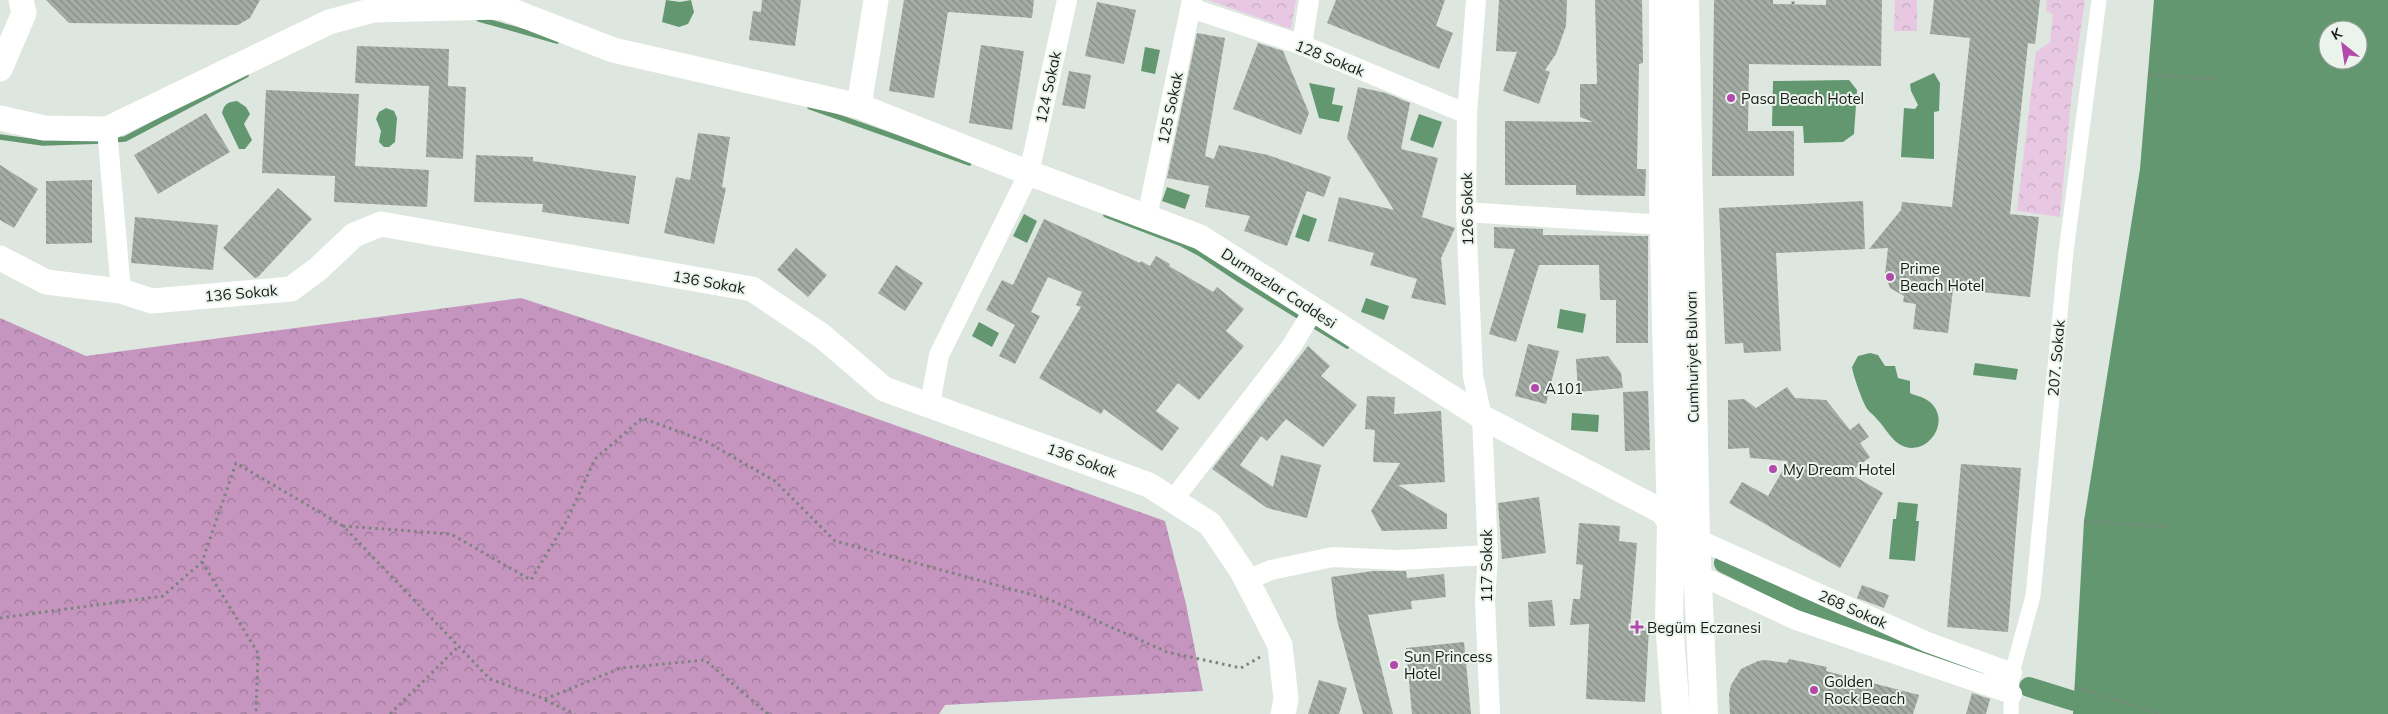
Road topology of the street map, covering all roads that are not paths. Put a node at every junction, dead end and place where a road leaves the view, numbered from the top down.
1 (21, 0) edge
2 (876, 0) edge
3 (1067, 0) edge
4 (1309, 0) edge
5 (1476, 0) edge
6 (1663, 0) edge
7 (1685, 0) edge
8 (2099, 0) edge
9 (503, 4) edge
10 (1191, 4) edge
11 (1302, 46) junction
12 (0, 69) edge
13 (859, 106) junction
14 (1468, 114) junction
15 (0, 118) edge
16 (107, 129) junction
17 (1030, 173) junction
18 (1672, 207) junction
19 (1466, 212) junction
20 (1147, 217) junction
21 (0, 258) edge
22 (121, 291) junction
23 (1313, 311) junction
24 (930, 404) junction
25 (1482, 417) junction
26 (1173, 500) junction
27 (1671, 525) junction
28 (1696, 540) junction
29 (1488, 555) junction
30 (1699, 575) junction
31 (1247, 580) junction
32 (2012, 673) junction
33 (2012, 694) junction
34 (1283, 714) edge
35 (1490, 714) edge
36 (1676, 714) edge
37 (1704, 714) edge
38 (2011, 714) edge

1 - 12 street
2 - 13 street
3 - 17 street, 124 Sokak
4 - 11 street
5 - 14 street, 126 Sokak
6 - 18 main road, Cumhuriyet Bulvarı
7 - 18 main road, Cumhuriyet Bulvarı
8 - 32 street, 207. Sokak
9 - 13 street, Durmazlar Caddesi
9 - 16 street
10 - 11 street, 128 Sokak
10 - 20 street, 125 Sokak
11 - 14 street, 128 Sokak
13 - 17 street, Durmazlar Caddesi
14 - 19 street, 126 Sokak
15 - 16 street
16 - 22 street
17 - 20 street, Durmazlar Caddesi
17 - 24 street, 124 Sokak
18 - 19 street
18 - 27 main road, Cumhuriyet Bulvarı
18 - 28 main road, Cumhuriyet Bulvarı
19 - 25 street, 126 Sokak
20 - 23 street, Durmazlar Caddesi
21 - 22 street, 136 Sokak
22 - 24 street, 136 Sokak
23 - 25 street, Durmazlar Caddesi
23 - 26 street
24 - 26 street, 136 Sokak
25 - 27 street, Durmazlar Caddesi
25 - 29 street, 117 Sokak
26 - 31 street, 136 Sokak
27 - 28 street, 268 Sokak
27 - 30 street
27 - 36 main road, Cumhuriyet Bulvarı
28 - 30 main road, Cumhuriyet Bulvarı
28 - 32 street, 268 Sokak
29 - 31 street
29 - 35 street, 117 Sokak
30 - 33 street
30 - 37 main road, Cumhuriyet Bulvarı
31 - 34 street, 136 Sokak
32 - 33 street, 207. Sokak
33 - 38 street, 207. Sokak

